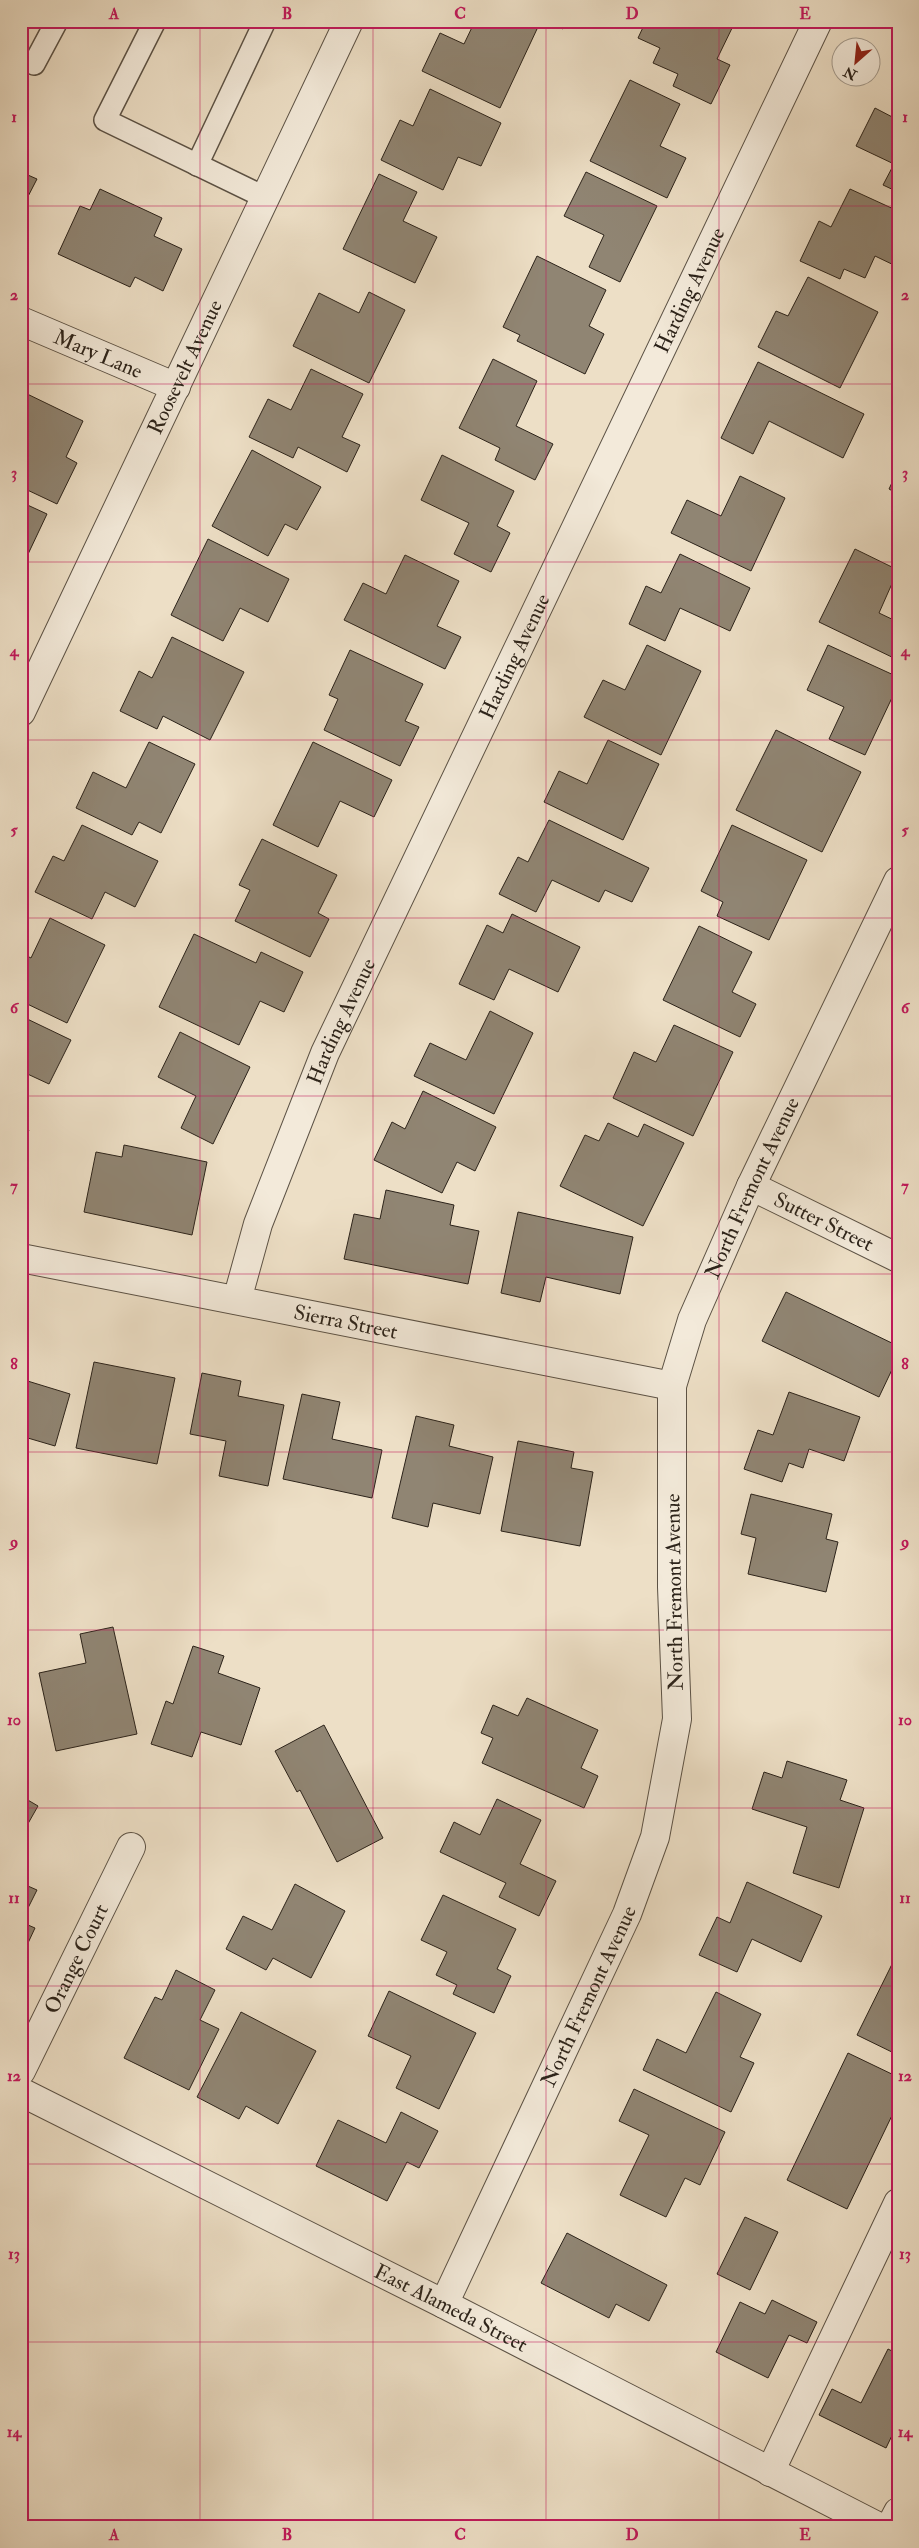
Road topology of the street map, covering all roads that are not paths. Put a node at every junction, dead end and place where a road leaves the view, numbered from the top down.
1 (57, 21) edge
2 (155, 21) edge
3 (265, 21) edge
4 (349, 21) edge
5 (818, 21) edge
6 (34, 64) dead end
7 (198, 165) junction
8 (266, 198) junction
9 (21, 321) edge
10 (176, 387) junction
11 (21, 712) edge
12 (898, 881) edge
13 (751, 1186) junction
14 (21, 1258) edge
15 (898, 1258) edge
16 (237, 1300) junction
17 (672, 1386) junction
18 (130, 1847) dead end
19 (21, 2071) edge
20 (21, 2092) edge
21 (898, 2203) edge
22 (444, 2304) junction
23 (770, 2472) junction
24 (898, 2512) edge
25 (879, 2527) edge
26 (890, 2527) edge

1 - 6 lane
2 - 7 lane
3 - 7 lane
4 - 8 street, Roosevelt Avenue
5 - 16 street, Harding Avenue
7 - 8 lane
8 - 10 street, Roosevelt Avenue
9 - 10 street, Mary Lane
10 - 11 street, Roosevelt Avenue
12 - 13 street, North Fremont Avenue
13 - 15 street, Sutter Street
13 - 17 street, North Fremont Avenue
14 - 16 street, Sierra Street
16 - 17 street, Sierra Street
17 - 22 street, North Fremont Avenue
18 - 19 street, Orange Court
20 - 22 street, East Alameda Street
21 - 23 street
22 - 23 street, East Alameda Street
23 - 25 street, East Alameda Street
24 - 26 street

